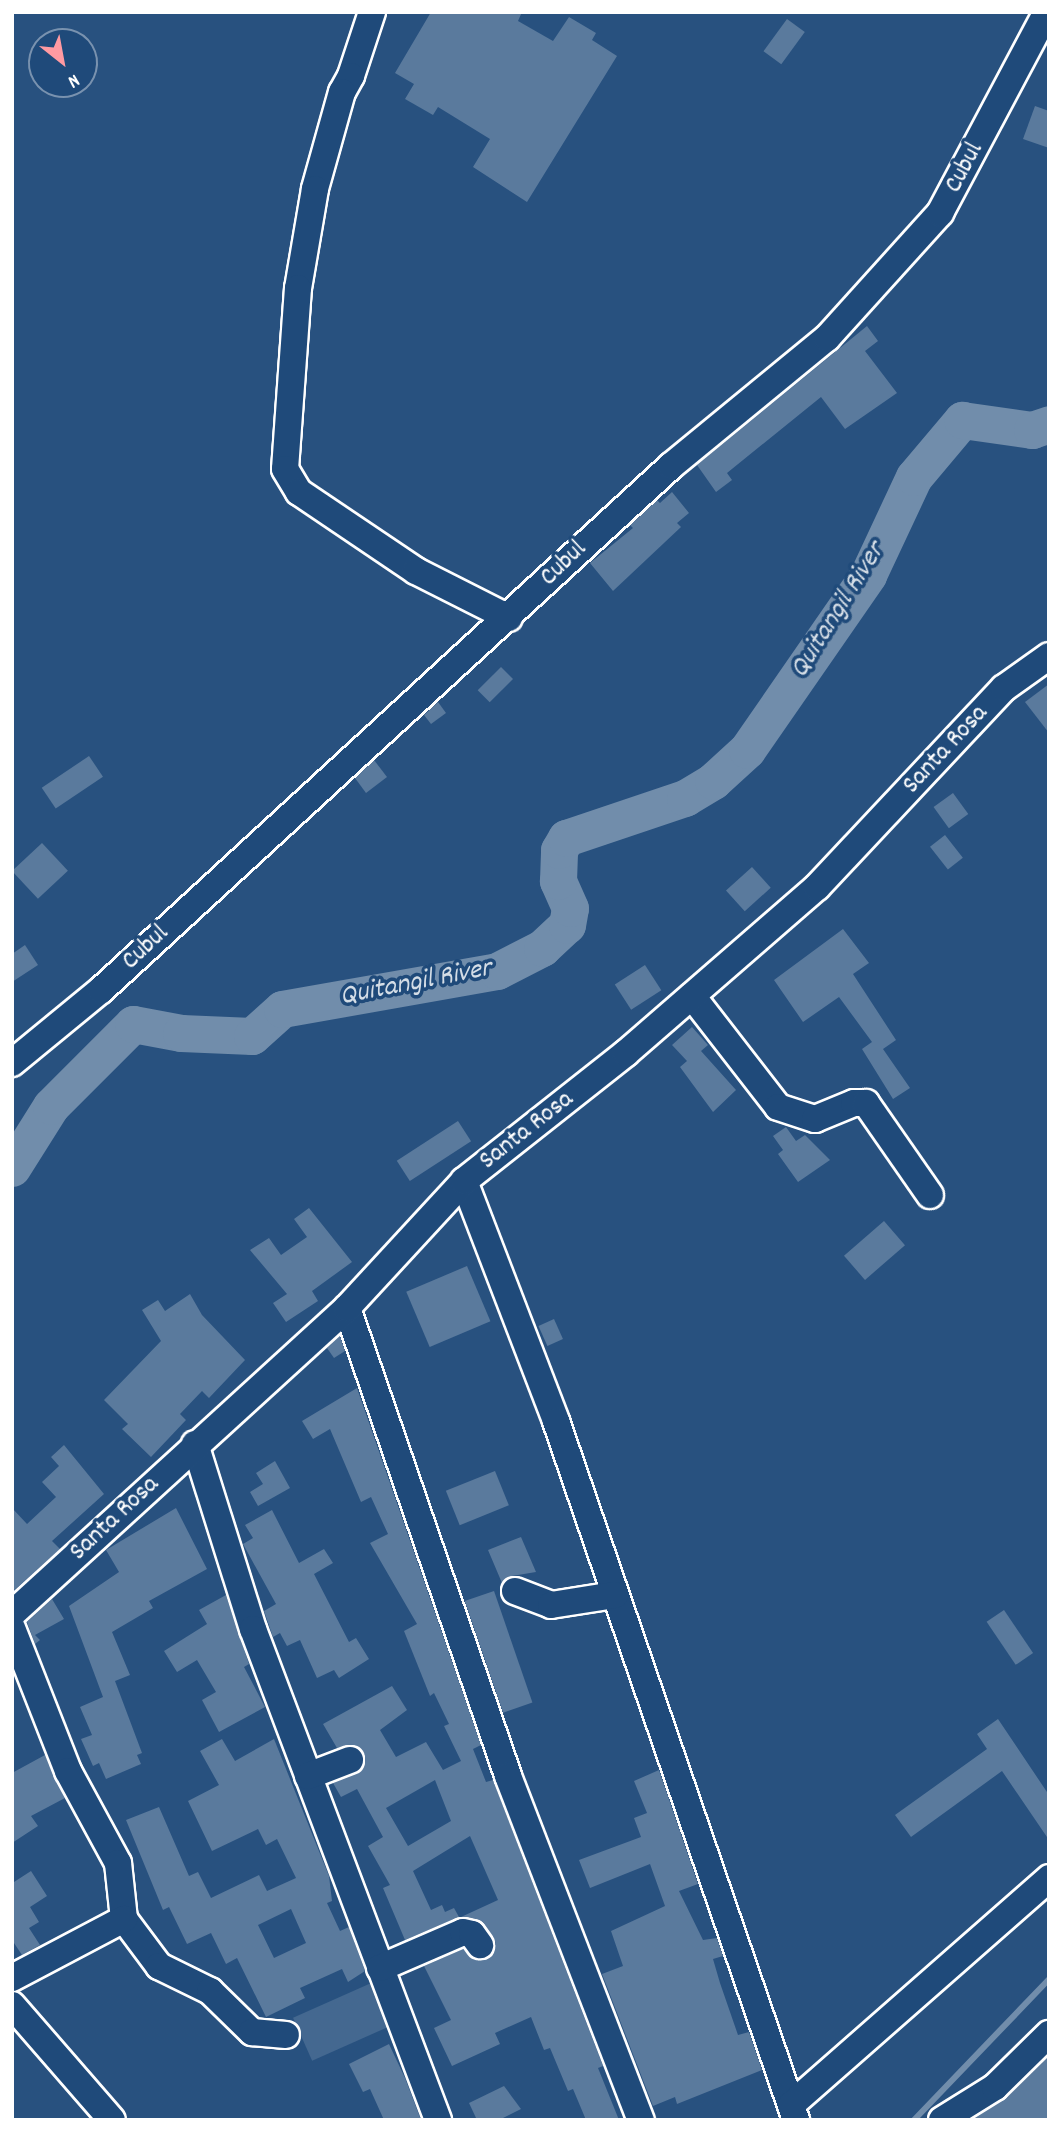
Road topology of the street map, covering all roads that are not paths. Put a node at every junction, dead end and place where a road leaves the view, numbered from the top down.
1 (372, 12) edge
2 (1047, 12) edge
3 (509, 618) junction
4 (1049, 656) edge
5 (692, 996) junction
6 (12, 1063) edge
7 (464, 1181) junction
8 (930, 1195) dead end
9 (347, 1307) junction
10 (195, 1444) junction
11 (514, 1591) dead end
12 (615, 1595) junction
13 (12, 1614) edge
14 (12, 1628) edge
15 (350, 1760) dead end
16 (308, 1776) junction
17 (1049, 1878) edge
18 (124, 1919) junction
19 (480, 1945) dead end
20 (380, 1968) junction
21 (12, 1978) edge
22 (12, 2005) edge
23 (1049, 2034) edge
24 (286, 2035) dead end
25 (794, 2113) edge
26 (112, 2120) edge
27 (438, 2120) edge
28 (641, 2120) edge
29 (942, 2120) edge

1 - 3 street
2 - 3 street, Cubul
3 - 6 street, Cubul
4 - 5 street, Santa Rosa
5 - 7 street, Santa Rosa
5 - 8 street
7 - 9 street, Santa Rosa
7 - 12 street
9 - 10 street, Santa Rosa
9 - 28 street
10 - 13 street, Santa Rosa
10 - 16 street
11 - 12 street
12 - 25 street
14 - 18 street
15 - 16 street
16 - 20 street
17 - 25 street
18 - 21 street
18 - 24 street
19 - 20 street
20 - 27 street
22 - 26 street
23 - 29 street

